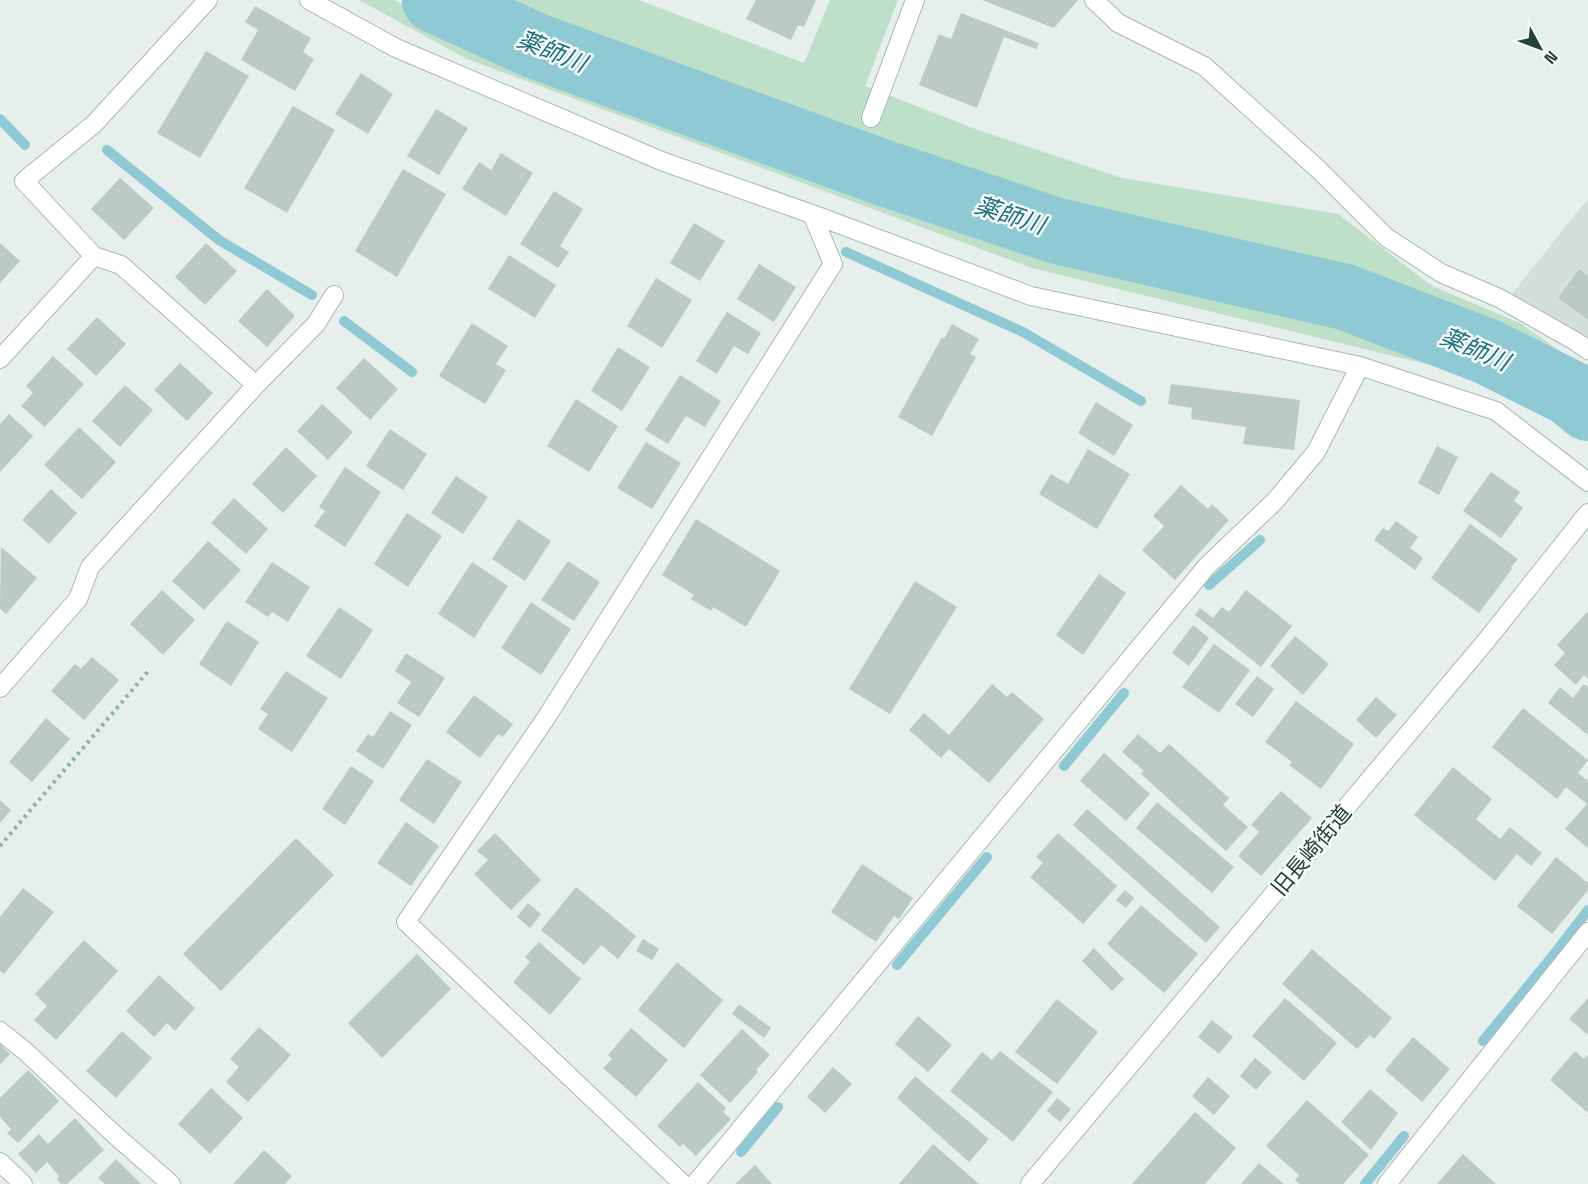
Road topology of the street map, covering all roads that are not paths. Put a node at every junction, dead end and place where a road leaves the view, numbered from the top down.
1 (208, 0) edge
2 (309, 0) edge
3 (915, 0) edge
4 (1094, 0) edge
5 (872, 118) dead end
6 (812, 214) junction
7 (94, 256) junction
8 (334, 295) dead end
9 (1588, 350) edge
10 (0, 359) edge
11 (1360, 366) junction
12 (256, 385) junction
13 (1588, 482) edge
14 (1588, 513) edge
15 (0, 688) edge
16 (1588, 932) edge
17 (0, 1031) edge
18 (0, 1162) edge
19 (23, 1184) edge
20 (171, 1184) edge
21 (683, 1184) edge
22 (695, 1184) edge
23 (1030, 1184) edge
24 (1387, 1184) edge

1 - 7 street
2 - 6 street
3 - 5 street
4 - 9 street
6 - 11 street
6 - 21 street
7 - 10 street
7 - 12 street
8 - 12 street
11 - 13 street
11 - 22 street
12 - 15 street
14 - 23 street, 旧長崎街道
16 - 24 street
17 - 20 street
18 - 19 street

